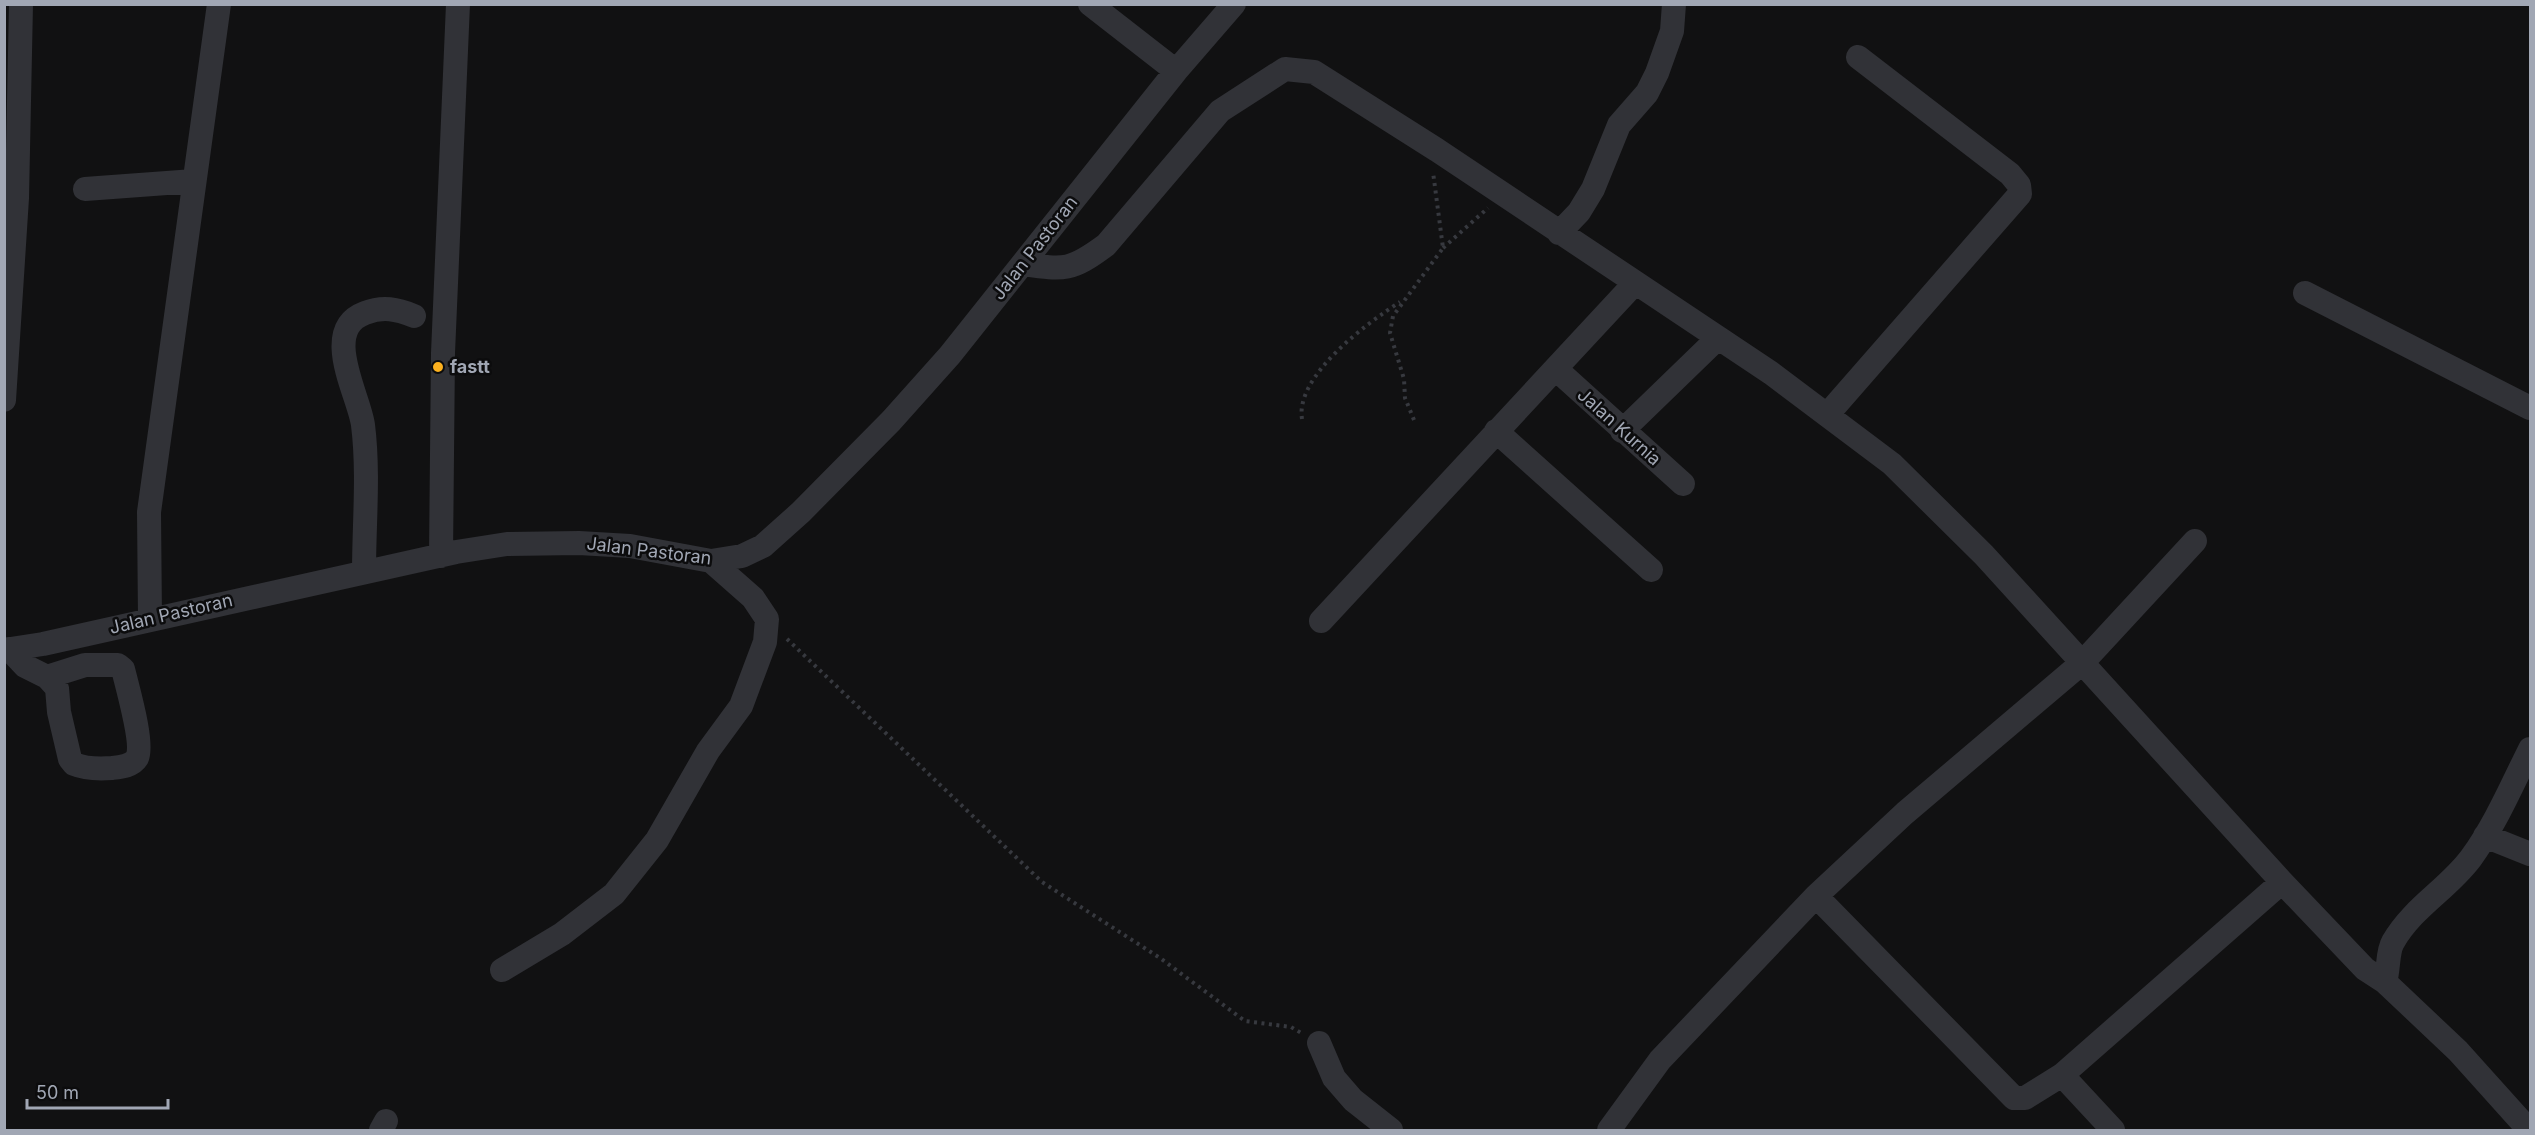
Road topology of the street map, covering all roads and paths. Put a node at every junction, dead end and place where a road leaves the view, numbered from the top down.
1 (219, 4) edge
2 (458, 4) edge
3 (1090, 4) edge
4 (1234, 4) edge
5 (1674, 4) edge
6 (15, 14) edge
7 (1858, 57) dead end
8 (1176, 71) junction
9 (1437, 150) junction
10 (194, 181) junction
11 (85, 189) dead end
12 (1500, 193) junction
13 (1559, 233) junction
14 (1443, 248) junction
15 (1023, 264) junction
16 (1635, 284) junction
17 (2305, 293) dead end
18 (1404, 300) junction
19 (414, 316) dead end
20 (1718, 338) junction
21 (1557, 370) junction
22 (4, 400) edge
23 (2530, 408) edge
24 (1827, 415) junction
25 (1302, 419) dead end
26 (1414, 420) dead end
27 (1496, 431) junction
28 (1622, 431) junction
29 (1683, 483) dead end
30 (2195, 541) dead end
31 (441, 556) junction
32 (711, 561) junction
33 (1651, 570) dead end
34 (364, 572) junction
35 (150, 619) junction
36 (766, 619) junction
37 (1321, 621) dead end
38 (7, 649) edge
39 (2083, 662) junction
40 (47, 677) junction
41 (2530, 749) edge
42 (2485, 836) junction
43 (2530, 854) edge
44 (2282, 882) junction
45 (1816, 896) junction
46 (502, 970) dead end
47 (2385, 982) junction
48 (1319, 1043) joint
49 (2062, 1075) junction
50 (1391, 1131) edge
51 (1609, 1131) edge
52 (2113, 1131) edge
53 (2529, 1131) edge

1 - 10 street
2 - 31 street
3 - 8 street
4 - 8 street, Jalan Pastoran
5 - 13 street
6 - 22 street
7 - 24 street
8 - 15 street, Jalan Pastoran
9 - 12 street
9 - 14 path
9 - 15 street
10 - 11 street
10 - 35 street
12 - 13 street
12 - 14 path
13 - 16 street
14 - 18 path
15 - 32 street, Jalan Pastoran
16 - 20 street
16 - 21 street
17 - 23 street
18 - 25 path
18 - 26 path
19 - 34 street
20 - 24 street
20 - 28 street
21 - 27 street
21 - 28 street, Jalan Kurnia
24 - 39 street
27 - 33 street
27 - 37 street
28 - 29 street, Jalan Kurnia
30 - 39 street
31 - 32 street, Jalan Pastoran
31 - 34 street, Jalan Pastoran
32 - 36 street
34 - 35 street, Jalan Pastoran
35 - 38 street, Jalan Pastoran
36 - 46 street
36 - 48 path
38 - 40 street
39 - 44 street
39 - 45 street
40 - 40 street
41 - 42 street
42 - 43 street
42 - 47 street
44 - 47 street
44 - 49 street
45 - 49 street
45 - 51 street
47 - 53 street
48 - 50 street
49 - 52 street

